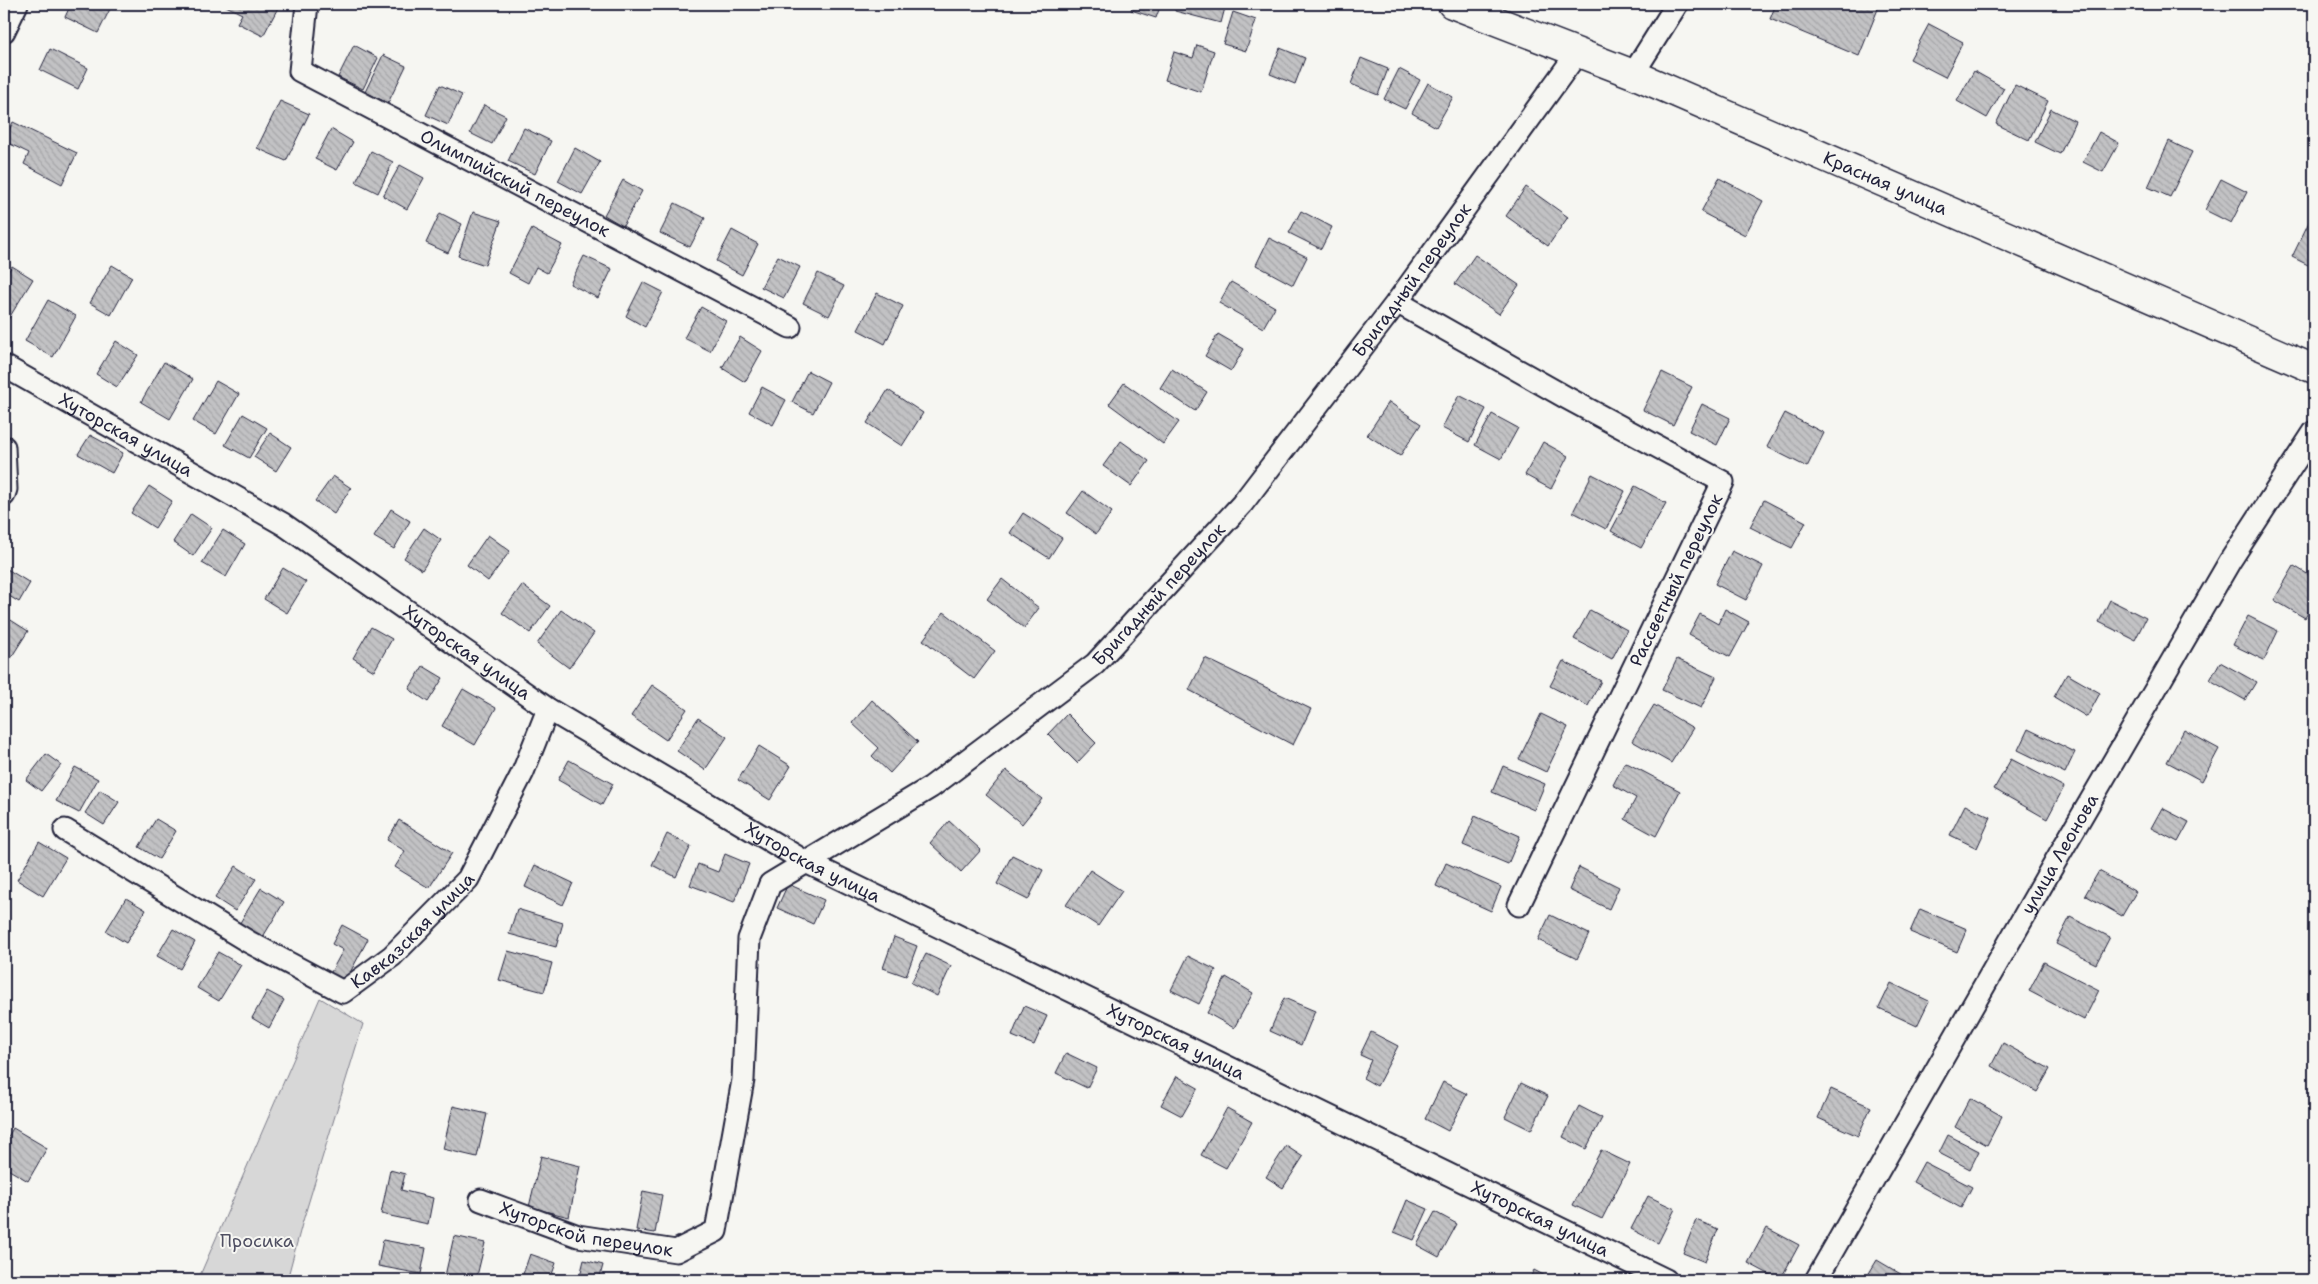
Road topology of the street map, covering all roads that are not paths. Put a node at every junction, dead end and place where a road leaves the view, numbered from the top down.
1 (17, 4) edge
2 (307, 4) edge
3 (1452, 4) edge
4 (1678, 4) edge
5 (4, 31) edge
6 (1578, 52) junction
7 (1633, 74) junction
8 (1396, 302) junction
9 (790, 327) dead end
10 (4, 366) edge
11 (2314, 369) edge
12 (2314, 432) edge
13 (4, 447) edge
14 (4, 495) edge
15 (548, 709) junction
16 (65, 830) dead end
17 (806, 862) junction
18 (1519, 906) dead end
19 (743, 1080) joint
20 (481, 1200) dead end
21 (1666, 1280) edge
22 (1816, 1280) edge

1 - 5 street
2 - 9 street, Олимпийский переулок
3 - 6 main road, Красная улица
4 - 7 street
6 - 7 main road, Красная улица
6 - 8 street, Бригадный переулок
7 - 11 main road, Красная улица
8 - 17 street, Бригадный переулок
8 - 18 street, Рассветный переулок
10 - 15 street, Хуторская улица
12 - 22 street, улица Леонова
13 - 14 street
15 - 16 street, Кавказская улица
15 - 17 street, Хуторская улица
17 - 19 street, Бригадный переулок
17 - 21 street, Хуторская улица
19 - 20 street, Хуторской переулок

